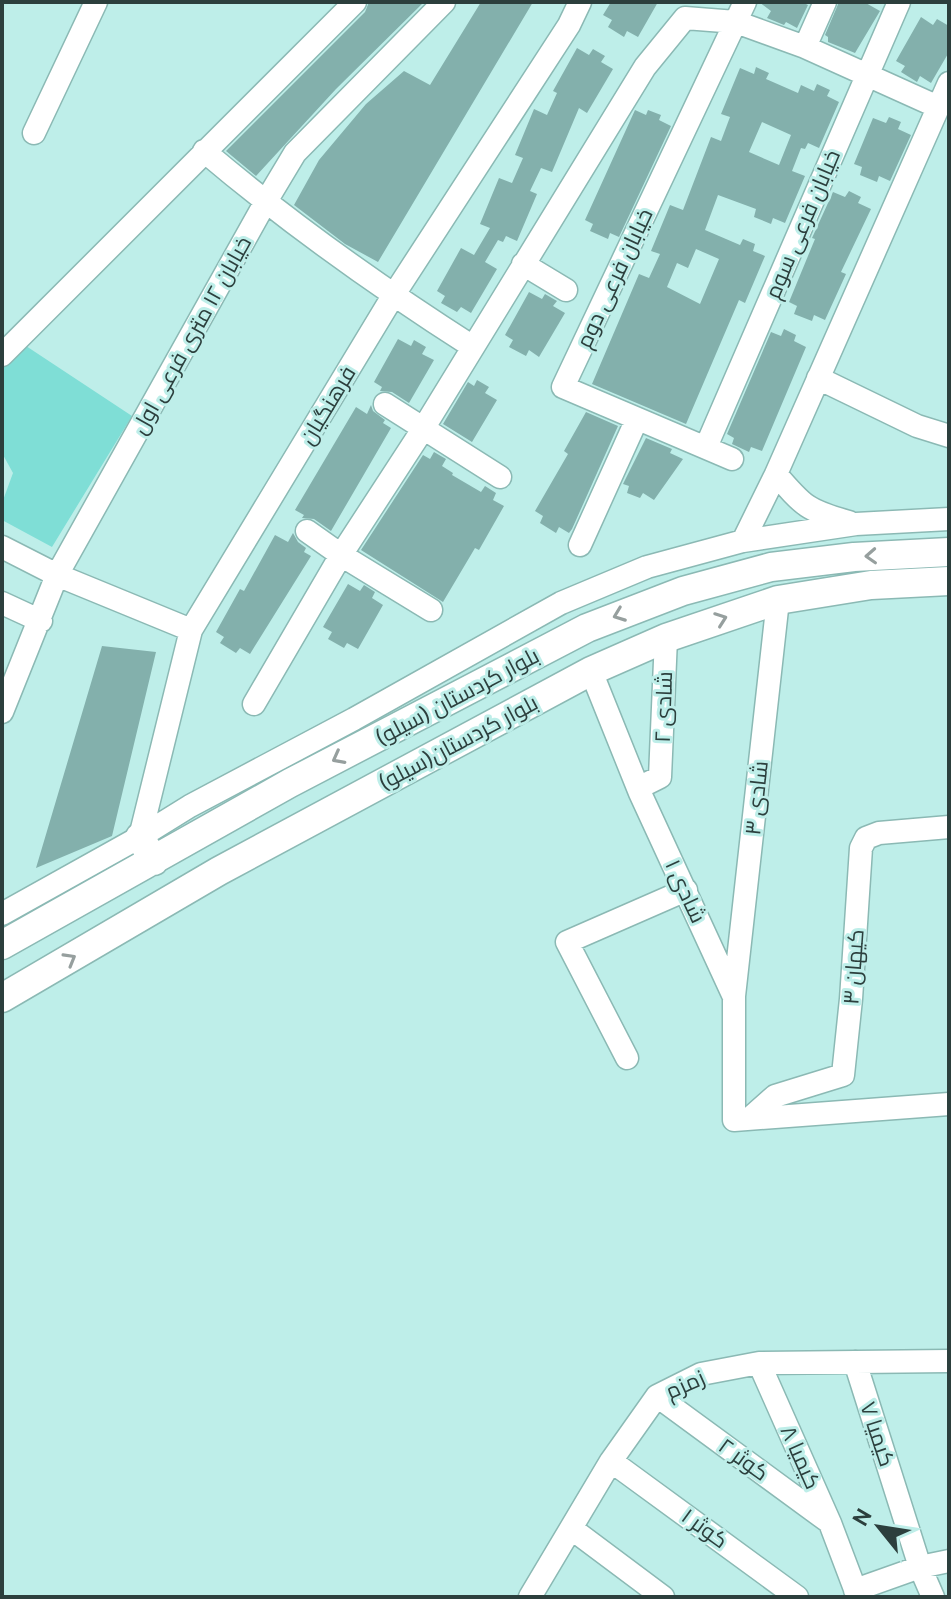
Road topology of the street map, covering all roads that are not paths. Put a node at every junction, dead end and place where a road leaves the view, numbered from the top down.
1 (96, 2) edge
2 (355, 2) edge
3 (444, 2) edge
4 (580, 2) edge
5 (825, 2) edge
6 (899, 2) edge
7 (740, 12) edge
8 (805, 47) junction
9 (866, 76) junction
10 (949, 83) edge
11 (938, 107) junction
12 (34, 133) dead end
13 (204, 151) junction
14 (265, 203) junction
15 (523, 264) junction
16 (566, 290) dead end
17 (393, 296) junction
18 (10, 334) edge
19 (473, 347) junction
20 (2, 355) edge
21 (818, 378) junction
22 (385, 404) dead end
23 (637, 419) junction
24 (423, 429) junction
25 (949, 436) edge
26 (706, 447) junction
27 (732, 459) dead end
28 (776, 474) junction
29 (500, 477) dead end
30 (949, 518) edge
31 (856, 524) junction
32 (307, 531) dead end
33 (743, 541) junction
34 (580, 545) dead end
35 (2, 547) edge
36 (949, 552) edge
37 (341, 555) junction
38 (57, 575) junction
39 (949, 581) edge
40 (778, 600) junction
41 (2, 603) edge
42 (431, 610) dead end
43 (41, 621) junction
44 (191, 630) junction
45 (666, 638) junction
46 (591, 671) junction
47 (254, 704) dead end
48 (2, 712) edge
49 (290, 783) junction
50 (638, 788) junction
51 (318, 816) junction
52 (949, 827) edge
53 (147, 849) junction
54 (686, 890) junction
55 (2, 914) edge
56 (2, 945) edge
57 (734, 997) junction
58 (2, 998) edge
59 (627, 1058) dead end
60 (949, 1104) edge
61 (742, 1119) junction
62 (855, 1362) junction
63 (759, 1363) junction
64 (948, 1364) edge
65 (657, 1396) junction
66 (611, 1461) junction
67 (830, 1523) junction
68 (572, 1529) junction
69 (949, 1561) edge
70 (920, 1567) junction
71 (857, 1594) edge
72 (530, 1597) edge
73 (663, 1597) edge
74 (797, 1597) edge
75 (933, 1597) edge

1 - 12 street
2 - 13 street
3 - 14 street, خیابان ۱۲ متری فرعی اول
4 - 17 street, فرهنگیان
5 - 8 street
6 - 9 street, خیابان فرعی سوم
7 - 8 street
7 - 15 street
7 - 23 street, خیابان فرعی دوم
8 - 9 street
9 - 11 street
9 - 26 street, خیابان فرعی سوم
10 - 11 street
11 - 21 street
13 - 14 street
13 - 18 street
14 - 17 street
14 - 38 street, خیابان ۱۲ متری فرعی اول
15 - 16 street
15 - 19 street
17 - 19 street
17 - 44 street, فرهنگیان
18 - 20 street
19 - 24 street
21 - 25 street
21 - 28 street
22 - 24 street
23 - 26 street, خیابان فرعی دوم
23 - 34 street
24 - 29 street
24 - 37 street
26 - 27 street, خیابان فرعی دوم
28 - 31 street
28 - 33 street
30 - 31 street
31 - 33 street
32 - 37 street
33 - 53 street
35 - 38 street
36 -> 49 main road, بلوار کردستان (سیلو)
37 - 42 street
37 - 47 street
38 - 43 street, خیابان ۱۲ متری فرعی اول
38 - 44 street
39 - 40 main road, بلوار کردستان(سیلو)
45 -> 40 main road, بلوار کردستان(سیلو)
40 - 57 street, شادی ۳
41 - 43 street
43 - 48 street, خیابان ۱۲ متری فرعی اول
44 - 53 street, فرهنگیان
45 - 46 main road, بلوار کردستان(سیلو)
45 - 50 street, شادی ۲
46 - 50 street, شادی ۱
46 - 51 main road, بلوار کردستان(سیلو)
49 - 51 main road
49 - 53 main road, بلوار کردستان (سیلو)
50 - 54 street, شادی ۱
58 -> 51 main road, بلوار کردستان(سیلو)
52 - 61 street, کیهان ۳
53 - 55 street
53 - 56 main road, بلوار کردستان (سیلو)
54 - 57 street, شادی ۱
54 - 59 street
57 - 61 street, شادی ۱
60 - 61 street
62 - 63 street, زمزم
62 - 64 street, زمزم
62 - 70 street, کیمیا ۷
63 - 65 street, زمزم
63 - 67 street, کیمیا ۸
65 - 66 street, زمزم
65 - 67 street, کوثر ۲
66 - 68 street, زمزم
66 - 74 street, کوثر ۱
67 - 71 street, کیمیا ۸
68 - 72 street, زمزم
68 - 73 street
69 - 70 street
70 - 71 street
70 - 75 street, کیمیا ۷

